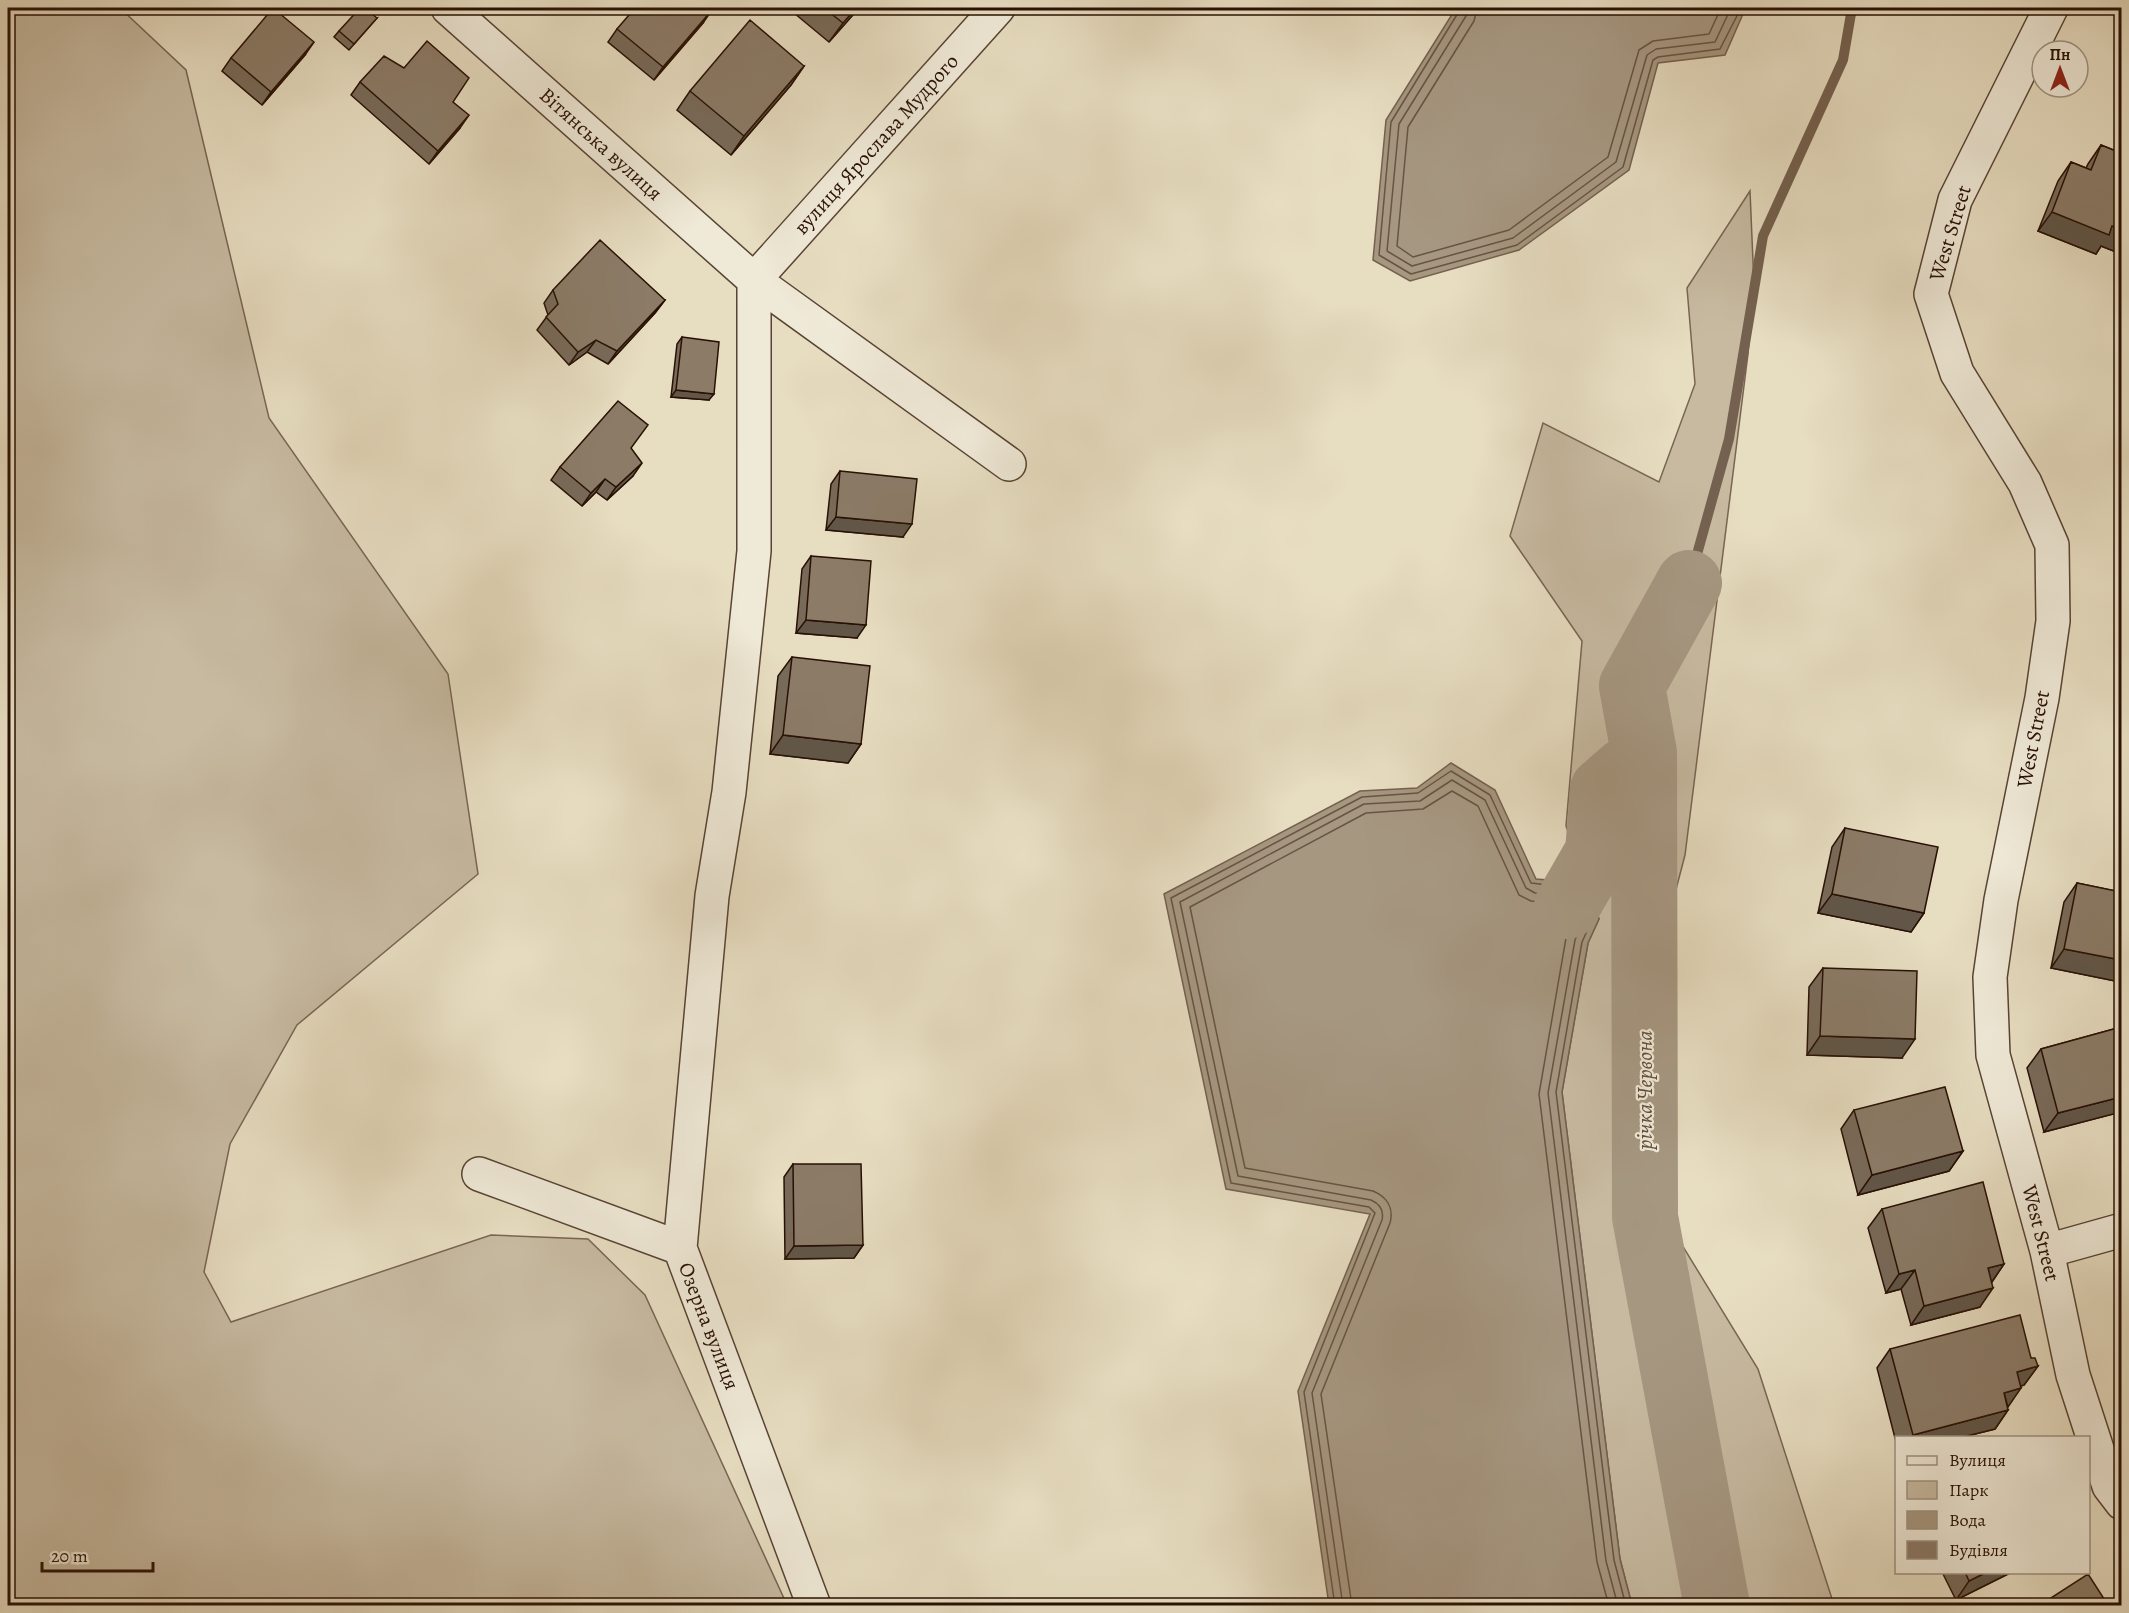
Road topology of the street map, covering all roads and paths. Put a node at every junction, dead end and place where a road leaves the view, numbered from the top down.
1 (448, 8) edge
2 (998, 8) edge
3 (2051, 8) edge
4 (754, 280) junction
5 (1009, 464) dead end
6 (478, 1174) dead end
7 (2121, 1230) edge
8 (680, 1248) junction
9 (2047, 1251) junction
10 (2121, 1503) edge
11 (814, 1605) edge

1 - 4 street, Вітянська вулиця
2 - 4 street, вулиця Ярослава Мудрого
3 - 9 street, West Street
4 - 5 street, Вітянська вулиця
4 - 8 street
6 - 8 street, Озерна вулиця
7 - 9 street
8 - 11 street, Озерна вулиця
9 - 10 street, West Street

